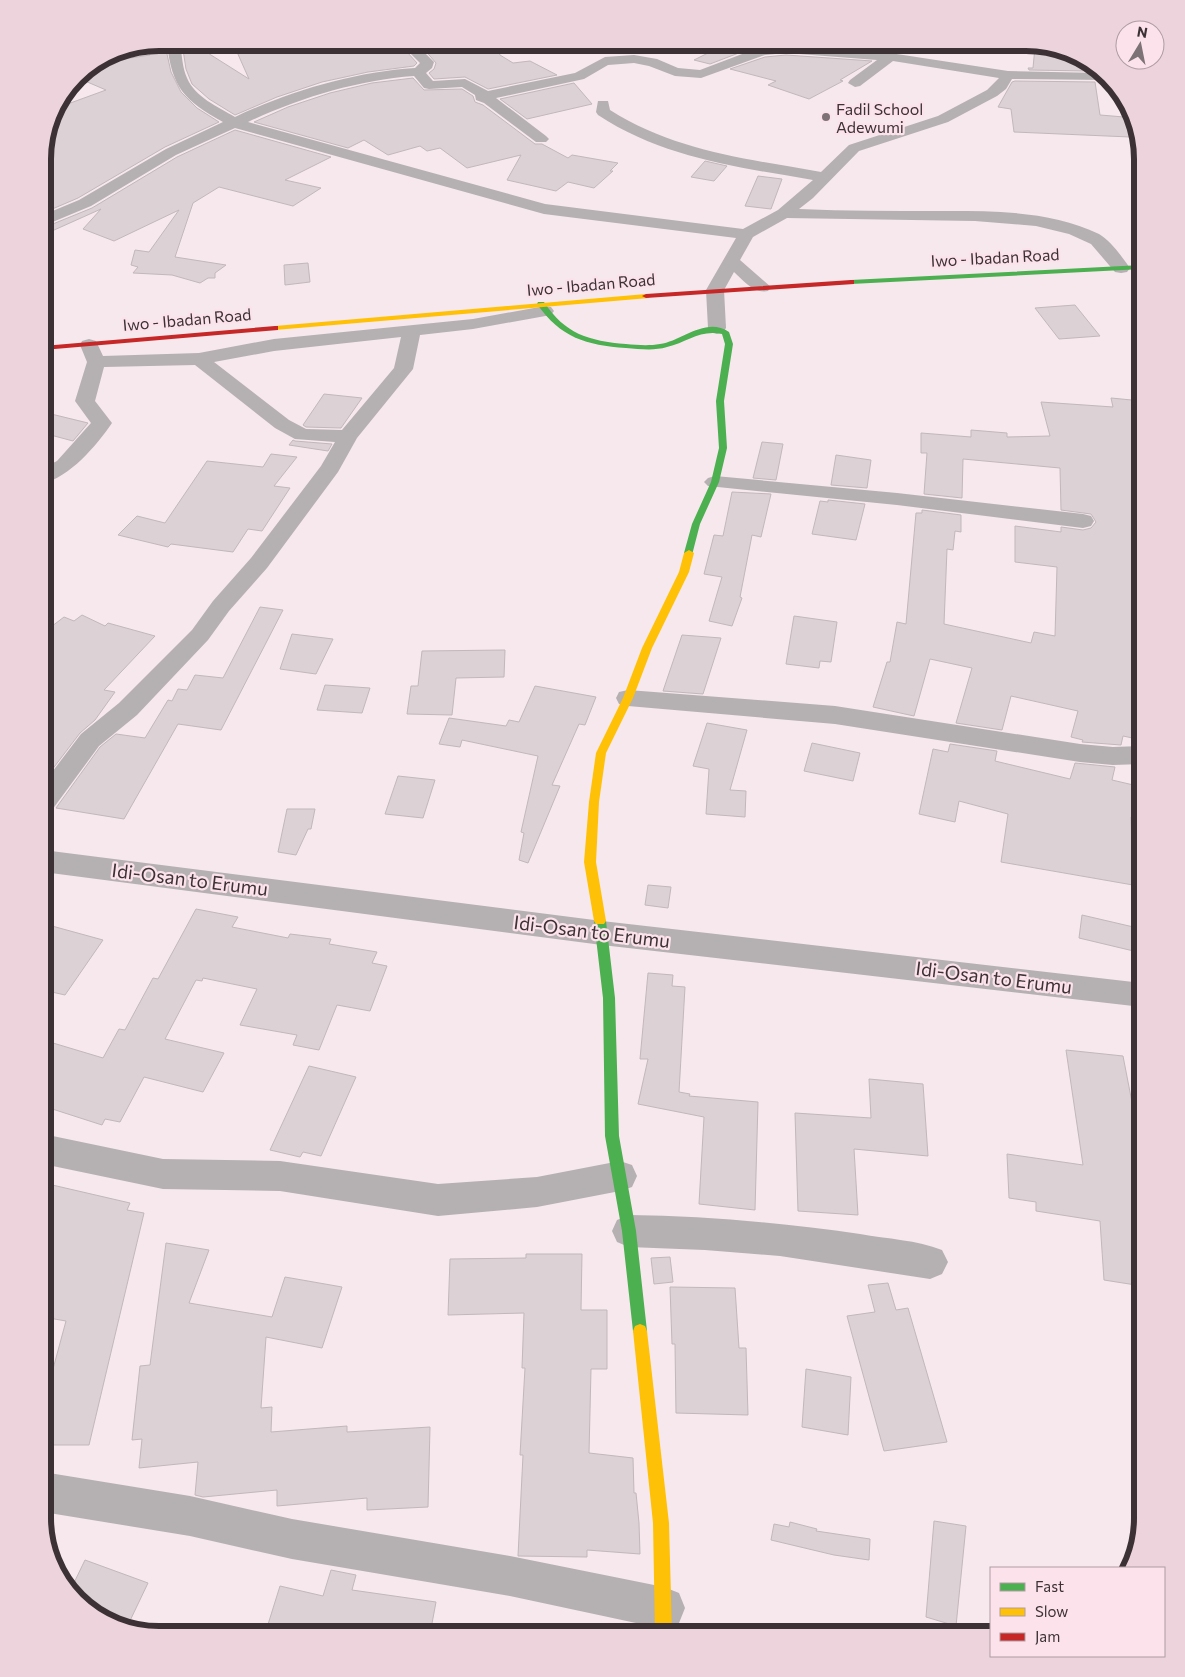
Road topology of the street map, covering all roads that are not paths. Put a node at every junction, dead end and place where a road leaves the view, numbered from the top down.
1 (175, 51) edge
2 (415, 51) edge
3 (766, 51) edge
4 (812, 51) edge
5 (890, 57) junction
6 (418, 72) junction
7 (1008, 75) junction
8 (1094, 77) edge
9 (855, 83) dead end
10 (481, 97) junction
11 (603, 104) dead end
12 (235, 123) junction
13 (541, 139) dead end
14 (823, 177) junction
15 (784, 213) junction
16 (51, 218) edge
17 (746, 234) junction
18 (732, 261) junction
19 (1134, 267) edge
20 (1121, 268) junction
21 (762, 287) junction
22 (715, 290) junction
23 (543, 308) junction
24 (717, 328) junction
25 (411, 332) junction
26 (51, 349) edge
27 (92, 353) junction
28 (198, 359) junction
29 (348, 436) junction
30 (51, 472) edge
31 (715, 482) junction
32 (1083, 521) dead end
33 (628, 698) junction
34 (1134, 755) edge
35 (51, 792) edge
36 (51, 861) edge
37 (602, 933) junction
38 (1134, 993) edge
39 (51, 1151) edge
40 (620, 1176) junction
41 (629, 1232) junction
42 (930, 1262) dead end
43 (51, 1493) edge
44 (664, 1621) edge

1 - 12 street
2 - 6 street
3 - 10 street
4 - 5 street
5 - 7 street
5 - 9 street
6 - 10 street
6 - 12 street
7 - 8 street
7 - 14 street
10 - 13 street
11 - 14 street
12 - 16 street
12 - 17 street
14 - 15 street
15 - 17 street
15 - 20 street
17 - 18 street
18 - 21 street
18 - 22 street
19 - 20 street, Iwo - Ibadan Road
20 - 21 street, Iwo - Ibadan Road
21 - 22 street, Iwo - Ibadan Road
22 - 23 street, Iwo - Ibadan Road
22 - 24 street
23 - 24 street
23 - 25 street
23 - 27 street, Iwo - Ibadan Road
24 - 31 street
25 - 28 street
25 - 29 street
26 - 27 street, Iwo - Ibadan Road
27 - 28 street
27 - 30 street
28 - 29 street
29 - 35 street
31 - 32 street
31 - 33 street
33 - 34 street
33 - 37 street
36 - 37 street, Idi-Osan to Erumu
37 - 38 street, Idi-Osan to Erumu
37 - 40 street
39 - 40 street
40 - 41 street
41 - 42 street
41 - 44 street
43 - 44 street

